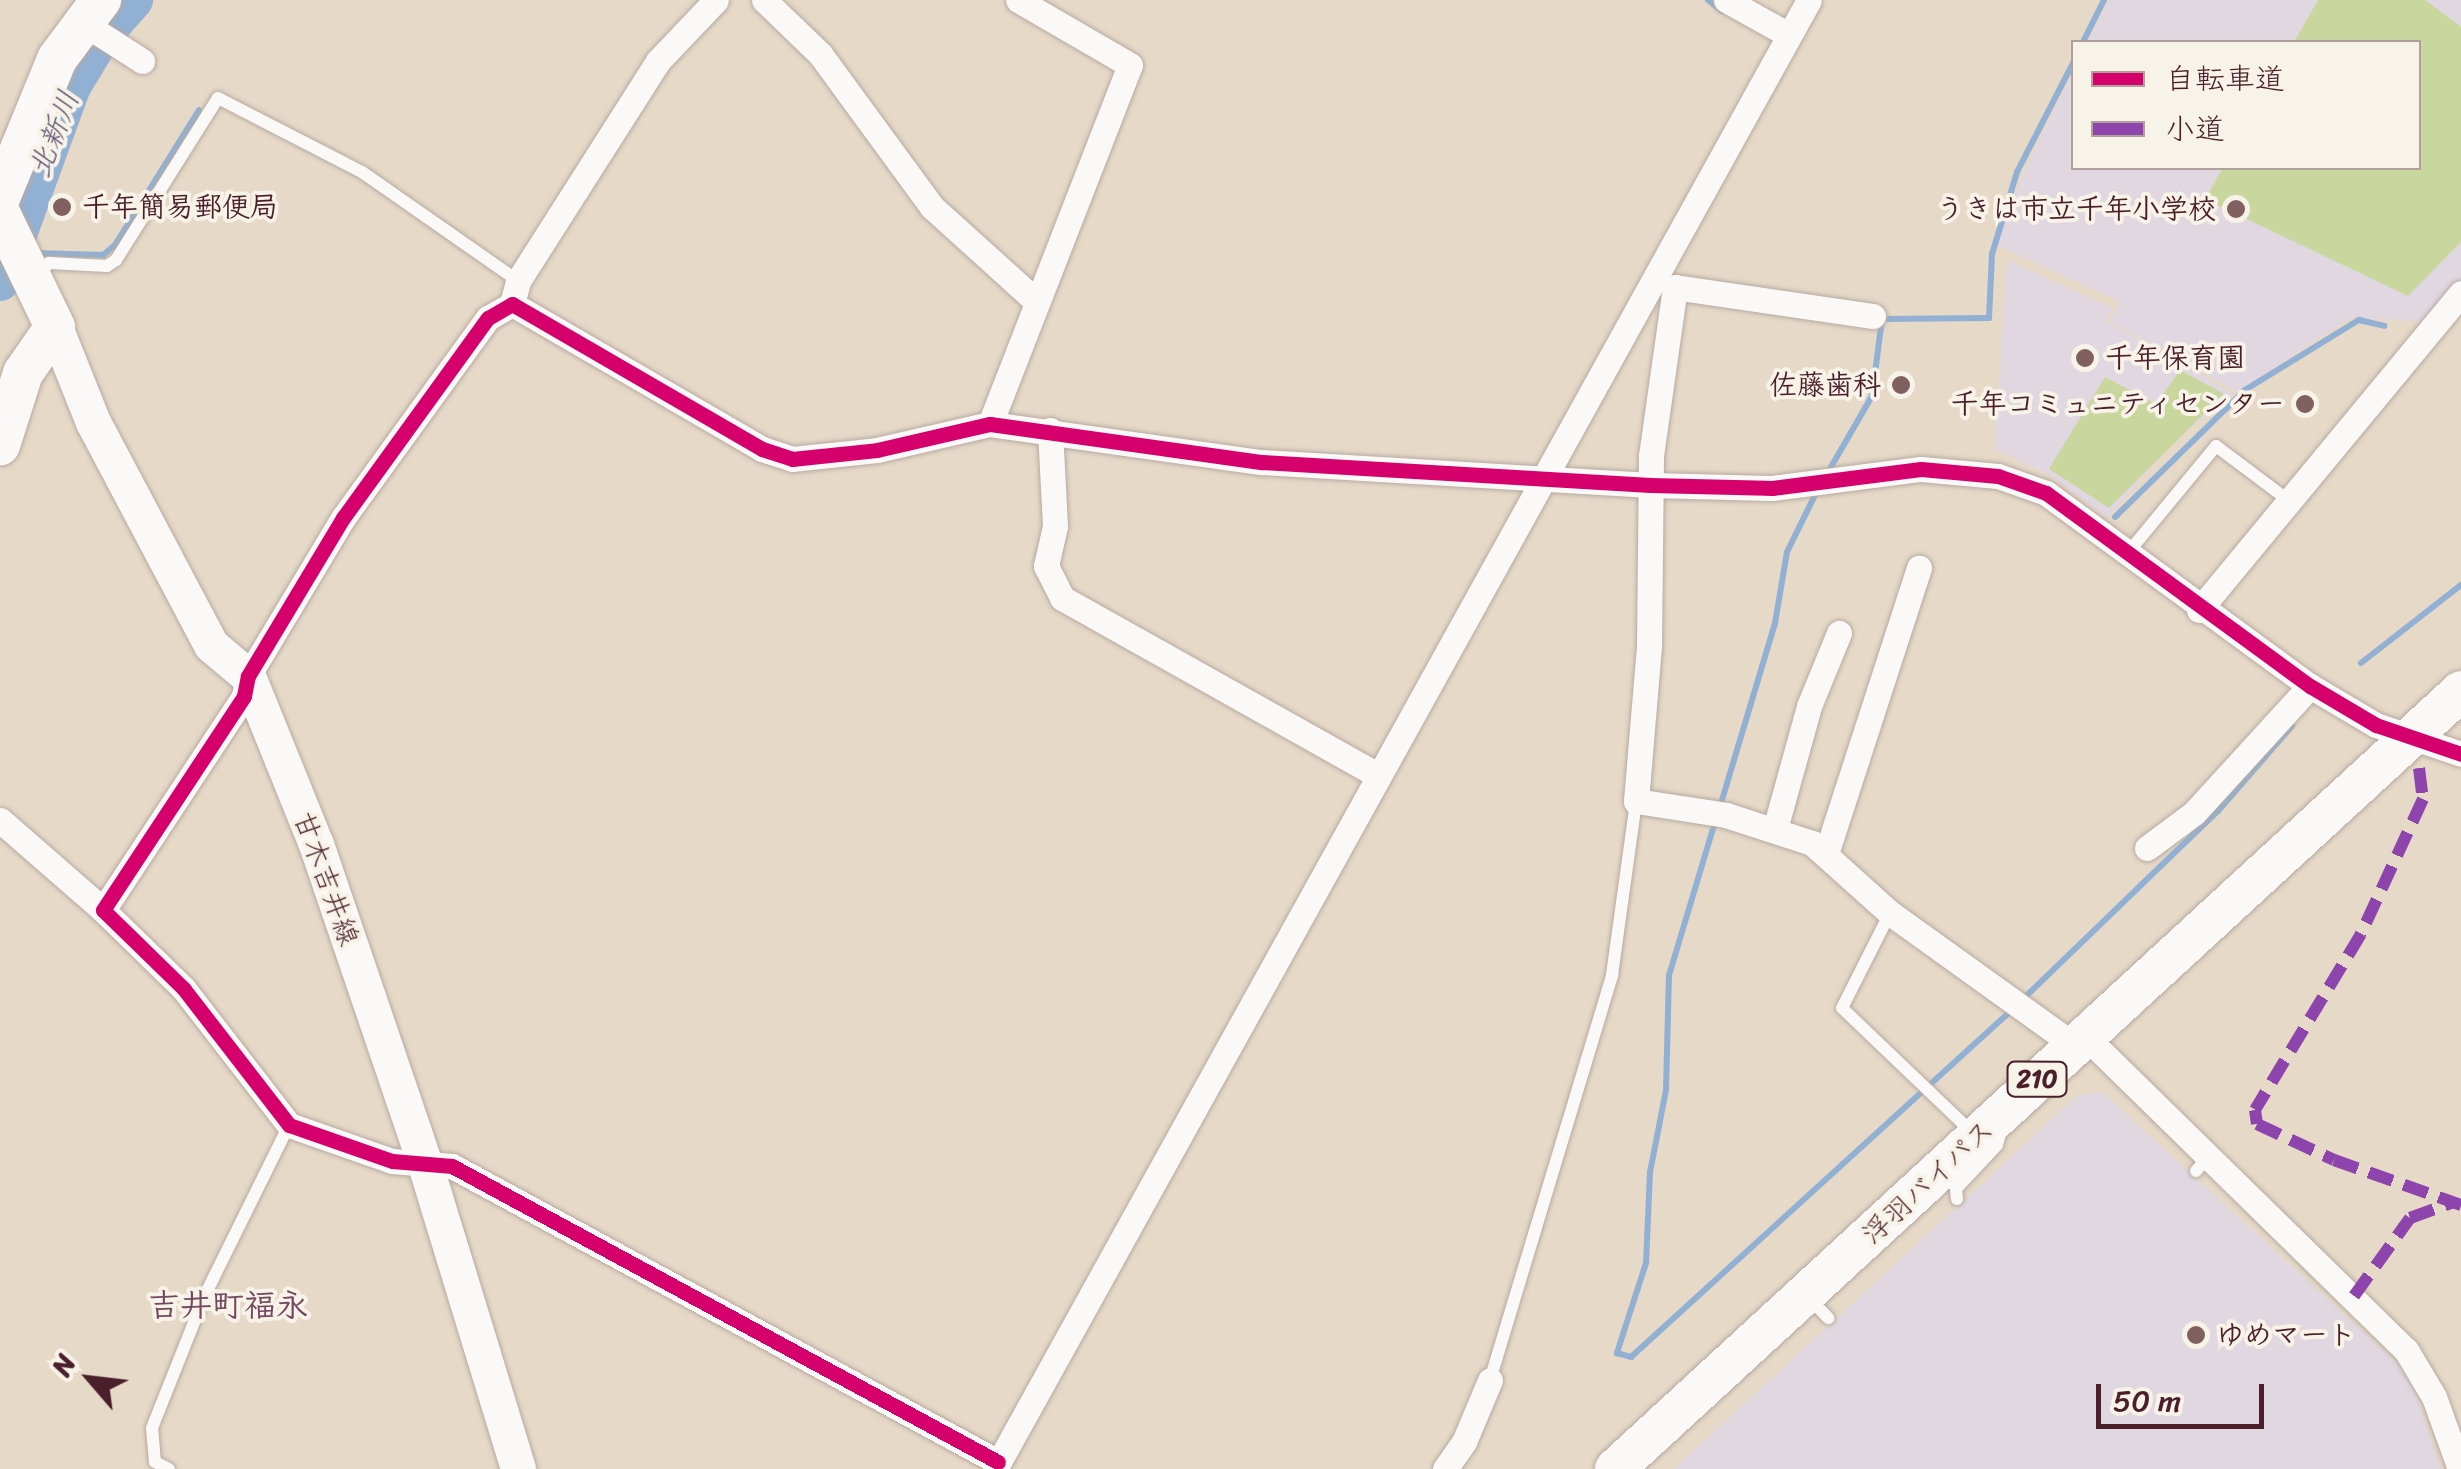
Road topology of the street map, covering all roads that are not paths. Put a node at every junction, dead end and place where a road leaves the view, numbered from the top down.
1 (716, 0) edge
2 (764, 0) edge
3 (1018, 0) edge
4 (1726, 0) edge
5 (1809, 0) edge
6 (90, 17) edge
7 (1789, 35) junction
8 (142, 61) dead end
9 (12, 237) edge
10 (515, 292) junction
11 (2461, 293) edge
12 (1036, 301) junction
13 (1873, 316) dead end
14 (55, 327) junction
15 (6, 400) edge
16 (990, 424) junction
17 (1050, 430) junction
18 (0, 445) edge
19 (1544, 478) junction
20 (1650, 485) junction
21 (2288, 500) junction
22 (2127, 554) junction
23 (1919, 568) dead end
24 (2198, 610) junction
25 (1839, 633) dead end
26 (248, 676) junction
27 (2310, 686) junction
28 (2461, 691) edge
29 (2412, 732) junction
30 (2461, 754) edge
31 (1378, 774) junction
32 (1636, 801) junction
33 (0, 820) edge
34 (1775, 829) junction
35 (2148, 848) dead end
36 (1826, 854) junction
37 (104, 910) junction
38 (1890, 914) junction
39 (2079, 1040) junction
40 (2007, 1108) junction
41 (289, 1125) junction
42 (1977, 1137) junction
43 (424, 1161) junction
44 (1956, 1199) dead end
45 (1490, 1380) joint
46 (996, 1466) edge
47 (169, 1469) edge
48 (518, 1469) edge
49 (1445, 1469) edge
50 (1615, 1469) edge
51 (2460, 1469) edge

1 - 10 street
2 - 12 street
3 - 12 street
4 - 7 street
5 - 7 street
6 - 8 street
6 - 9 main road
7 - 19 street
9 - 10 lane
9 - 14 main road
10 - 16 street
10 - 26 street
11 - 21 street
12 - 16 street
13 - 20 street
14 - 15 main road
14 - 26 main road, 甘木吉井線
15 - 18 main road
16 - 17 street
17 - 19 street
17 - 31 street
19 - 20 street
19 - 31 street
20 - 22 street
20 - 32 street
21 - 22 lane
21 - 24 street
22 - 24 street
23 - 36 street
24 - 27 street
25 - 34 street
26 - 37 street
26 - 43 main road, 甘木吉井線
27 - 29 street
27 - 35 street
28 - 29 main road, 浮羽バイパス / 210
29 - 30 street
29 - 39 main road, 浮羽バイパス / 210
31 - 46 street
32 - 34 street
32 - 45 lane
33 - 37 street
34 - 36 street
36 - 38 street
37 - 41 street
38 - 39 street
38 - 42 lane
39 - 40 main road, 浮羽バイパス / 210
39 - 51 street
40 - 42 main road, 浮羽バイパス / 210
40 - 44 lane
41 - 43 street
41 - 47 lane
42 - 50 main road, 浮羽バイパス / 210
43 - 46 street
43 - 48 main road, 甘木吉井線
45 - 49 street

